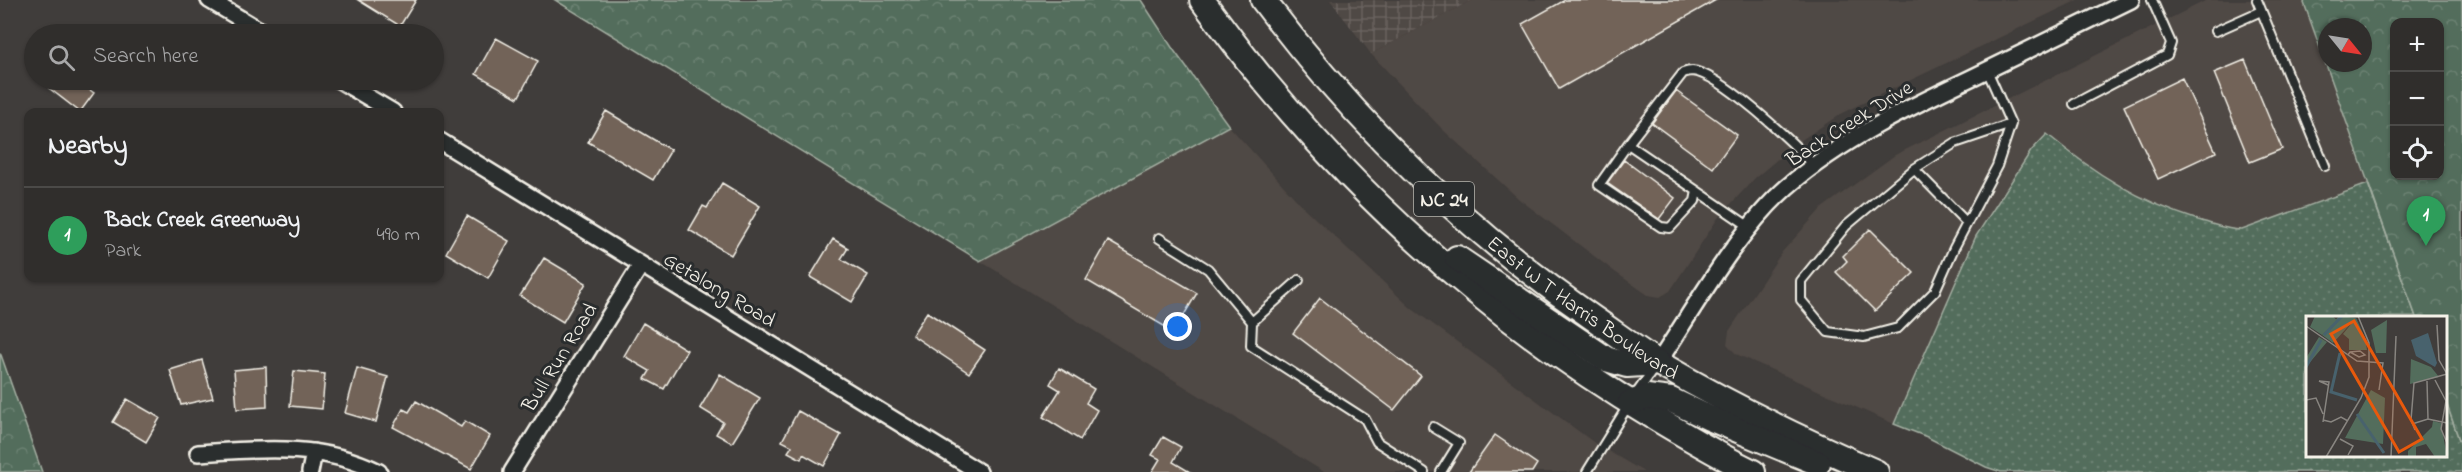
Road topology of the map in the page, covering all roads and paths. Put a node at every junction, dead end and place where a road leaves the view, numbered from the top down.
1 (209, 0) edge
2 (1202, 0) edge
3 (1263, 0) edge
4 (2131, 0) edge
5 (2152, 0) edge
6 (2257, 0) edge
7 (2261, 11) junction
8 (249, 24) edge
9 (2216, 32) dead end
10 (1987, 70) junction
11 (356, 90) edge
12 (2074, 104) dead end
13 (386, 108) edge
14 (2011, 124) junction
15 (444, 143) edge
16 (1628, 144) junction
17 (1814, 166) junction
18 (2325, 166) dead end
19 (1914, 169) junction
20 (1350, 177) junction
21 (1697, 191) junction
22 (1967, 223) junction
23 (1751, 228) junction
24 (1159, 238) dead end
25 (641, 265) junction
26 (1299, 280) dead end
27 (1252, 322) junction
28 (1658, 363) junction
29 (1629, 403) junction
30 (1433, 427) dead end
31 (314, 452) junction
32 (198, 453) dead end
33 (310, 472) edge
34 (379, 472) edge
35 (512, 472) edge
36 (979, 472) edge
37 (1424, 472) edge
38 (1441, 472) edge
39 (1587, 472) edge
40 (1753, 472) edge
41 (1840, 472) edge
42 (1876, 472) edge

1 - 8 street
2 - 20 main road, NC 24
3 - 28 main road, East W T Harris Boulevard / NC 24
4 - 10 street, Back Creek Drive
5 - 12 lane
6 - 7 lane
7 - 9 lane
7 - 18 lane
10 - 14 lane
10 - 17 street, Back Creek Drive
11 - 13 street
14 - 19 lane
14 - 22 lane
15 - 25 street, Getalong Road
16 - 17 lane
16 - 21 lane
16 - 21 lane
17 - 23 street, Back Creek Drive
19 - 22 lane
19 - 22 lane
20 - 28 main road
20 - 29 main road, NC 24
21 - 23 lane
23 - 28 street, Back Creek Drive
24 - 27 lane
25 - 35 street, Bull Run Road
25 - 36 street, Getalong Road
26 - 27 lane
27 - 37 lane
28 - 29 lane
28 - 42 main road, East W T Harris Boulevard / NC 24
29 - 39 lane
29 - 40 main road, NC 24
29 - 41 main road
30 - 38 lane
31 - 32 street
31 - 33 street
31 - 34 street

